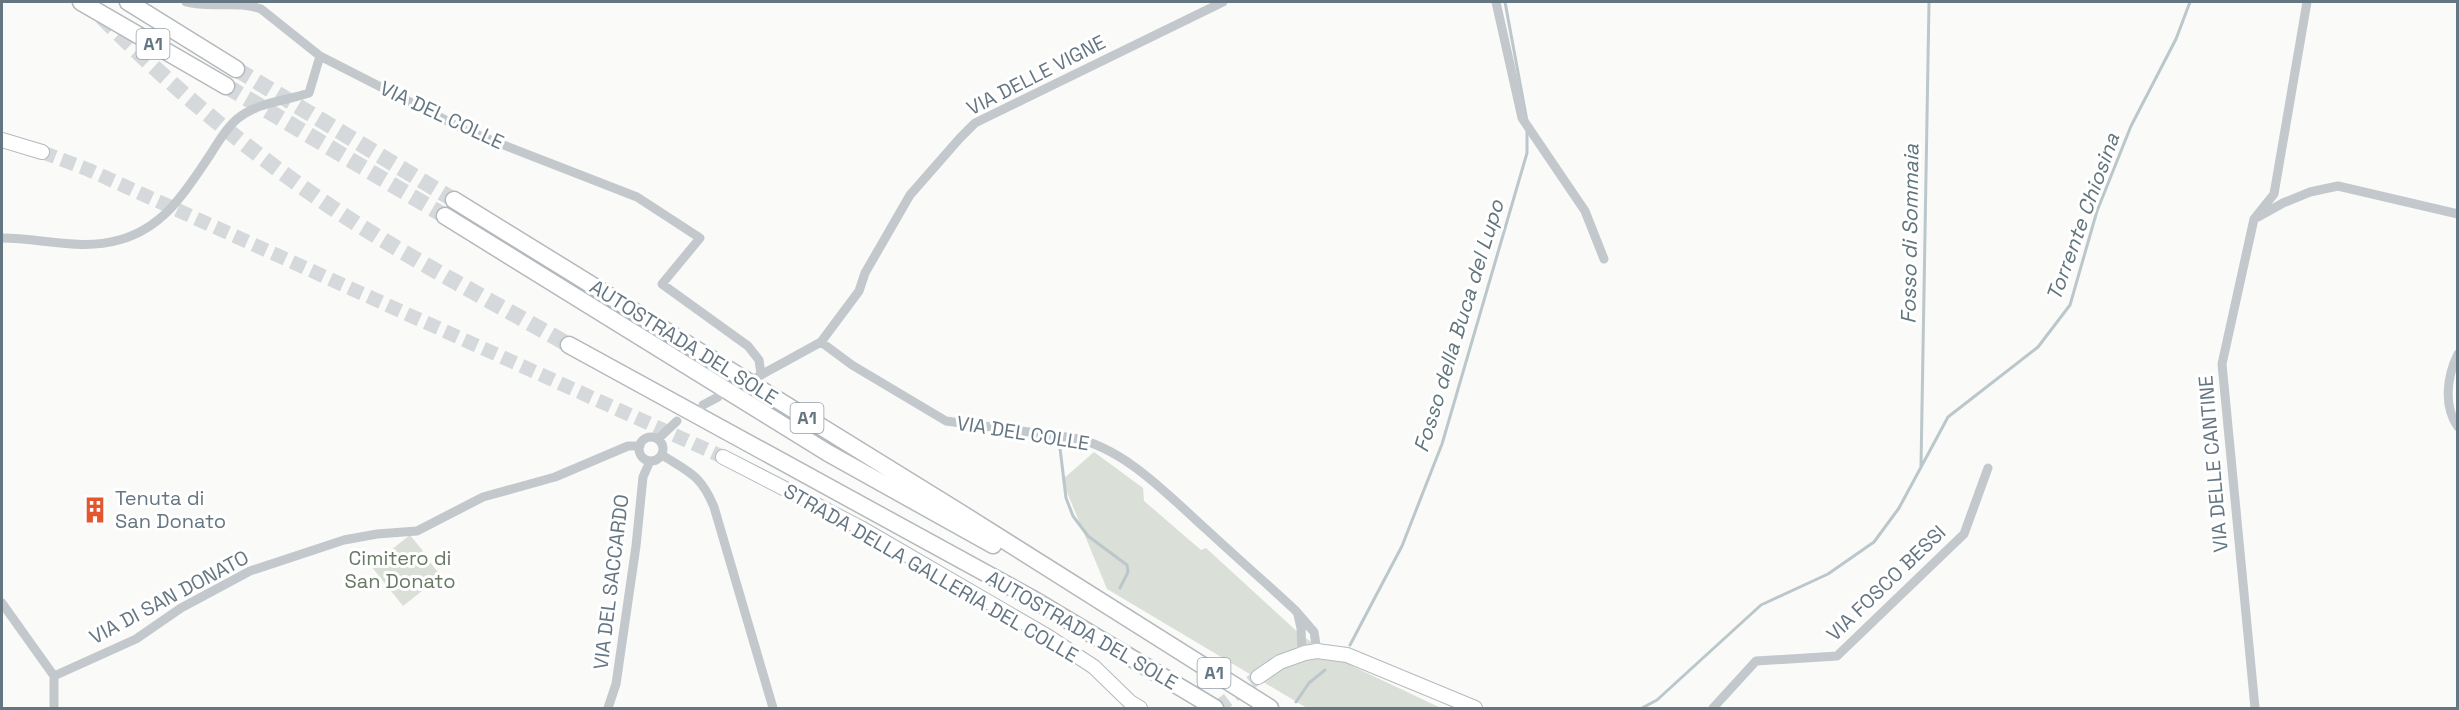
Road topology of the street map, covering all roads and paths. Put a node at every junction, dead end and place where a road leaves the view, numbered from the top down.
1 (81, 2) edge
2 (128, 2) edge
3 (186, 2) edge
4 (1223, 2) edge
5 (1496, 2) edge
6 (2307, 2) edge
7 (320, 56) junction
8 (236, 69) tunnel mouth
9 (226, 86) tunnel mouth
10 (2, 140) edge
11 (42, 152) tunnel mouth
12 (454, 201) tunnel mouth
13 (2457, 213) edge
14 (445, 216) tunnel mouth
15 (2254, 219) junction
16 (2, 238) edge
17 (1604, 259) dead end
18 (821, 342) junction
19 (569, 345) tunnel mouth
20 (2457, 354) edge
21 (718, 397) dead end
22 (703, 405) dead end
23 (677, 421) dead end
24 (2457, 427) edge
25 (658, 439) junction
26 (640, 446) junction
27 (662, 455) junction
28 (723, 456) tunnel mouth
29 (650, 461) junction
30 (1988, 468) dead end
31 (2, 603) edge
32 (1295, 610) junction
33 (1158, 638) junction
34 (1317, 651) junction
35 (1302, 654) junction
36 (54, 676) junction
37 (1258, 677) tunnel mouth
38 (1134, 706) edge
39 (54, 708) edge
40 (608, 708) edge
41 (773, 708) edge
42 (1215, 708) edge
43 (1270, 708) edge
44 (1475, 708) edge
45 (1713, 708) edge
46 (2255, 708) edge

1 - 9 highway, A1
2 - 8 highway, A1
3 - 7 street, VIA DEL COLLE
4 - 18 street, VIA DELLE VIGNE
5 - 17 street
6 - 15 street, VIA DELLE CANTINE
7 - 16 street
7 - 18 street, VIA DEL COLLE
10 - 11 main road
12 - 33 highway, AUTOSTRADA DEL SOLE / A1
13 - 15 street
14 - 33 highway, AUTOSTRADA DEL SOLE / A1
15 - 46 street, VIA DELLE CANTINE
18 - 32 street, VIA DEL COLLE
19 - 42 highway, AUTOSTRADA DEL SOLE / A1
20 - 24 street
21 - 22 street
23 - 25 street
25 - 26 street
25 - 27 street
26 - 29 street
26 - 36 street, VIA DI SAN DONATO
27 - 29 street
27 - 41 street
28 - 38 main road, STRADA DELLA GALLERIA DEL COLLE
29 - 40 street, VIA DEL SACCARDO
30 - 45 street, VIA FOSCO BESSI
31 - 36 street
32 - 34 street, VIA DEL COLLE
32 - 35 street
33 - 43 highway, AUTOSTRADA DEL SOLE / A1
34 - 35 main road
34 - 44 main road
35 - 37 main road
36 - 39 street

